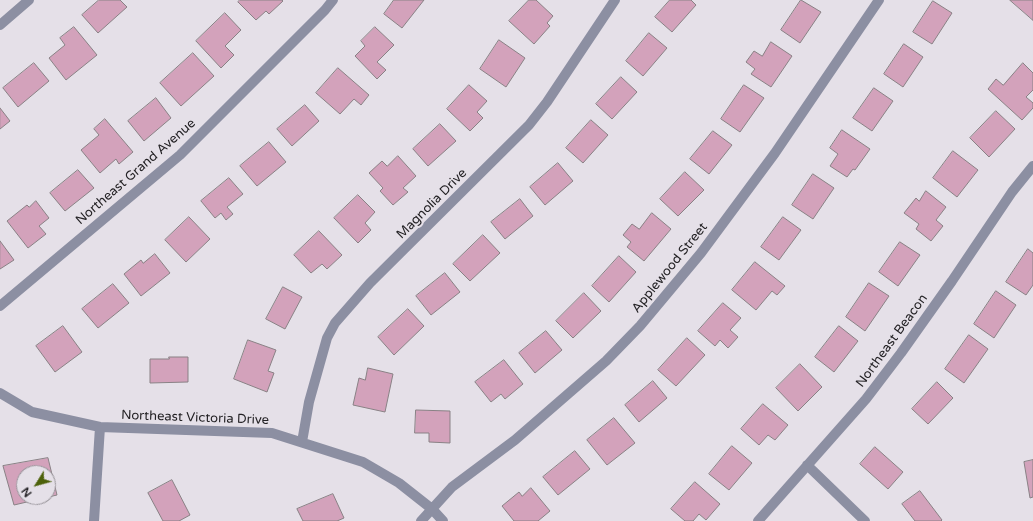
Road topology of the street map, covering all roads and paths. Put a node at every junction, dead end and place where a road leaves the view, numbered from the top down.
1 (29, 0) edge
2 (333, 0) edge
3 (615, 0) edge
4 (879, 0) edge
5 (0, 25) edge
6 (1033, 166) edge
7 (0, 306) edge
8 (0, 393) edge
9 (100, 427) junction
10 (302, 442) junction
11 (807, 465) junction
12 (432, 510) junction
13 (94, 521) edge
14 (421, 521) edge
15 (443, 521) edge
16 (758, 521) edge
17 (865, 521) edge

1 - 5 street
2 - 7 street, Northeast Grand Avenue
3 - 10 street, Magnolia Drive
4 - 12 street, Applewood Street
6 - 11 street, Northeast Beacon
8 - 9 street, Northeast Victoria Drive
9 - 10 street, Northeast Victoria Drive
9 - 13 street
10 - 12 street, Northeast Victoria Drive
11 - 16 street, Northeast Beacon
11 - 17 street
12 - 14 street, Applewood Street
12 - 15 street, Northeast Victoria Drive

